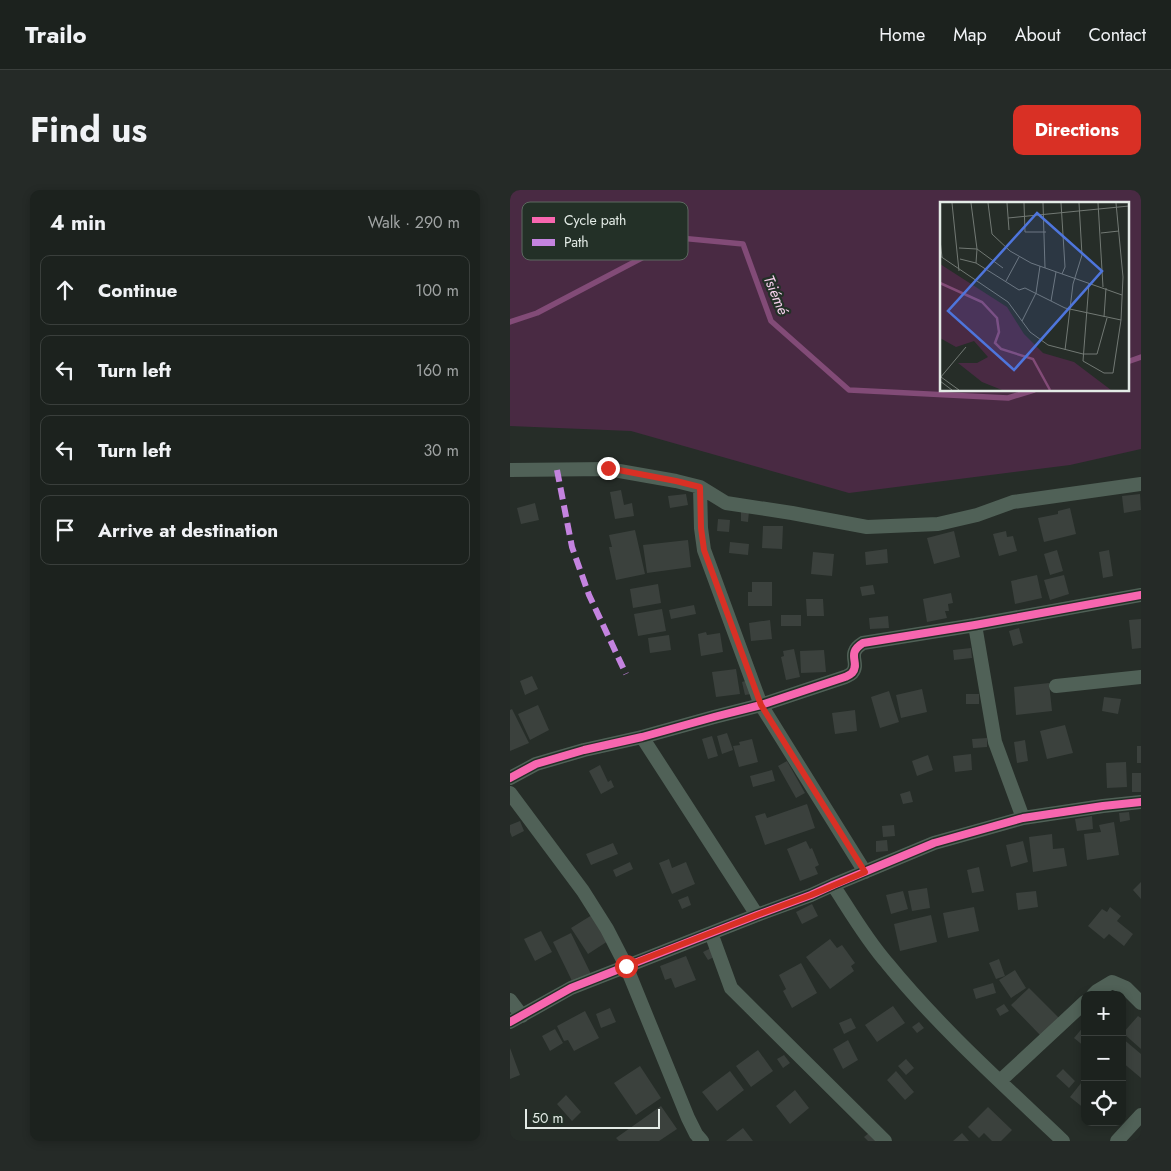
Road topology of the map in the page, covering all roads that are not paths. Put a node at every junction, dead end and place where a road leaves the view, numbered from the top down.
1 (510, 470) edge
2 (1141, 484) edge
3 (700, 487) junction
4 (1141, 594) edge
5 (976, 625) junction
6 (1141, 677) edge
7 (1056, 686) dead end
8 (761, 705) junction
9 (642, 737) junction
10 (510, 778) edge
11 (510, 793) edge
12 (1141, 802) edge
13 (1023, 818) junction
14 (865, 872) junction
15 (832, 885) junction
16 (757, 915) junction
17 (711, 934) junction
18 (626, 966) junction
19 (1096, 991) edge
20 (510, 1000) edge
21 (1141, 1003) edge
22 (1081, 1006) edge
23 (516, 1019) edge
24 (1000, 1081) junction
25 (1141, 1114) edge
26 (702, 1141) edge
27 (885, 1141) edge
28 (1063, 1141) edge
29 (1117, 1141) edge

1 - 3 street
2 - 3 street
3 - 8 street
4 - 5 street
5 - 8 street
5 - 13 street
6 - 7 street
8 - 9 street
8 - 14 street
9 - 10 street
9 - 16 street
11 - 18 street
12 - 13 street
13 - 14 street
14 - 15 street
15 - 16 street
15 - 24 street
16 - 17 street
17 - 18 street
17 - 27 street
18 - 23 street
18 - 26 street
19 - 21 street
20 - 23 street
22 - 24 street
24 - 28 street
25 - 29 street

